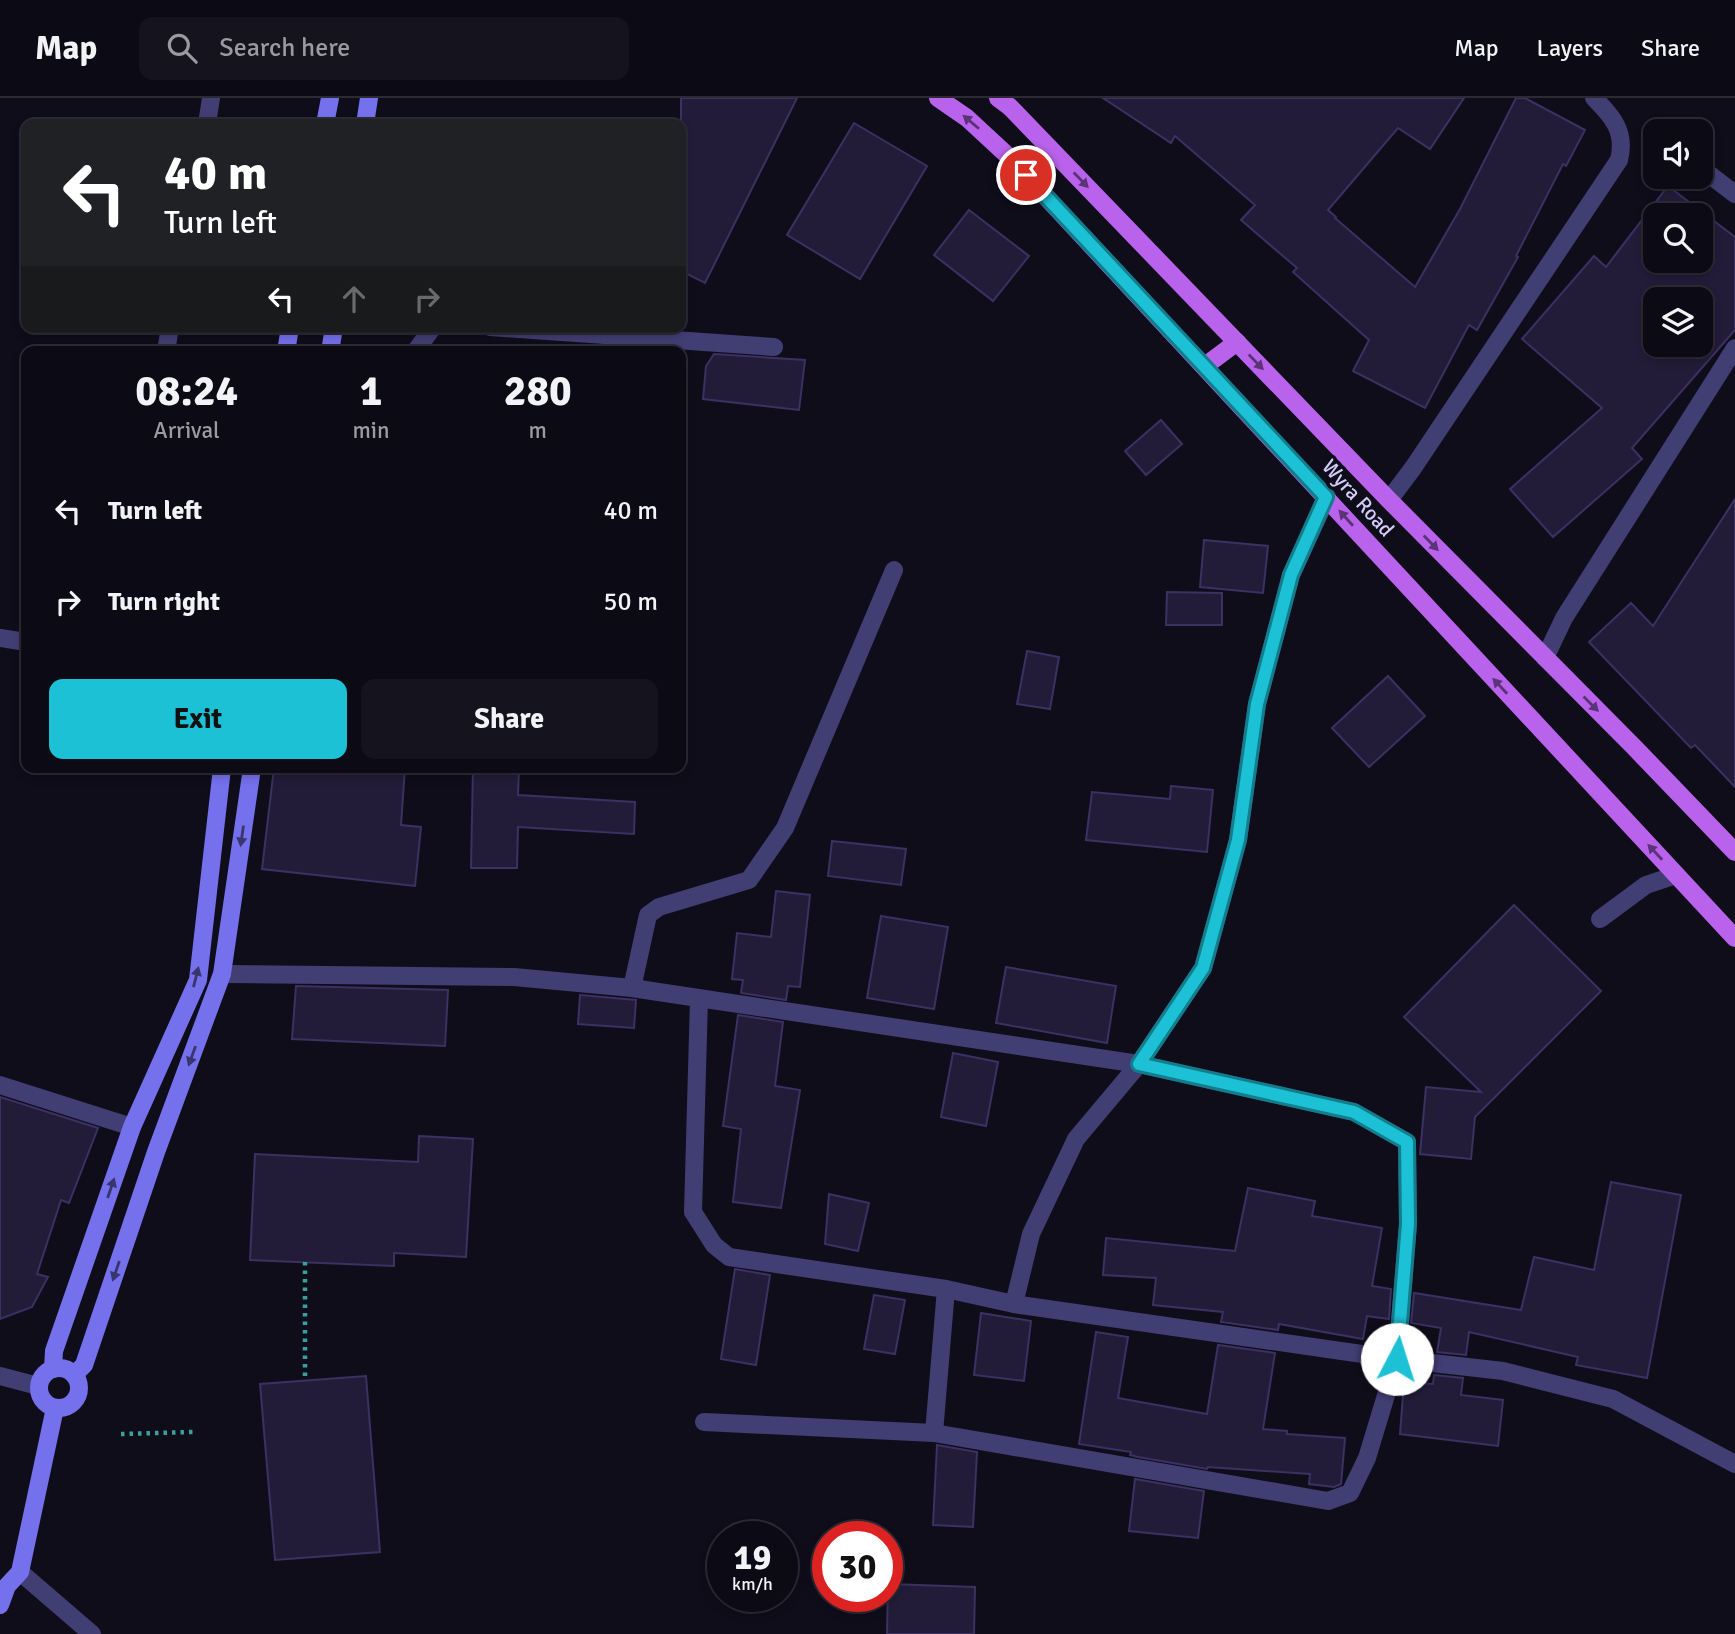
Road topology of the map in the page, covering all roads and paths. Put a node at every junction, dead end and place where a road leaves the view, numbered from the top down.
1 (211, 98) edge
2 (330, 98) edge
3 (369, 98) edge
4 (938, 98) edge
5 (1594, 98) edge
6 (1008, 101) edge
7 (208, 119) edge
8 (326, 119) edge
9 (366, 119) edge
10 (1713, 177) edge
11 (1735, 194) edge
12 (575, 333) edge
13 (1237, 342) junction
14 (774, 347) dead end
15 (1735, 348) edge
16 (1205, 366) junction
17 (1326, 497) junction
18 (1389, 500) junction
19 (894, 570) dead end
20 (0, 638) edge
21 (21, 641) edge
22 (1545, 658) junction
23 (221, 773) edge
24 (251, 773) edge
25 (1735, 852) edge
26 (1676, 875) junction
27 (1601, 919) dead end
28 (1735, 938) edge
29 (222, 974) junction
30 (632, 988) junction
31 (699, 999) junction
32 (1139, 1064) junction
33 (0, 1085) edge
34 (132, 1127) junction
35 (305, 1262) dead end
36 (946, 1289) junction
37 (1014, 1304) junction
38 (1397, 1359) junction
39 (53, 1369) junction
40 (74, 1375) junction
41 (0, 1376) edge
42 (305, 1381) dead end
43 (38, 1386) junction
44 (55, 1408) junction
45 (704, 1422) dead end
46 (193, 1432) dead end
47 (934, 1433) junction
48 (121, 1434) dead end
49 (1735, 1464) edge
50 (20, 1572) junction
51 (4, 1585) edge
52 (0, 1605) edge
53 (92, 1634) edge

1 - 7 street
2 - 8 street
3 - 9 street
16 -> 4 main road, Wyra Road
5 - 18 street
6 -> 13 main road, Wyra Road
10 - 11 street
12 - 14 street
13 - 16 main road
13 -> 18 main road, Wyra Road
15 - 22 street
16 - 17 main road, Wyra Road
26 -> 17 main road, Wyra Road
17 - 32 street
18 -> 22 main road, Wyra Road
19 - 30 street
20 - 21 street
22 -> 25 main road, Wyra Road
34 -> 23 street
24 -> 29 street
26 - 27 street
26 - 28 main road, Wyra Road
29 - 30 street
29 -> 40 street
30 - 31 street
31 - 32 street
31 - 36 street
32 - 37 street
32 - 38 street
33 - 34 street
39 -> 34 street
35 - 42 path
36 - 37 street
36 - 47 street
37 - 38 street
38 - 47 street
38 - 49 street
39 - 40 street
39 - 43 street
40 - 44 street
41 - 43 street
43 - 44 street
44 - 50 street
45 - 47 street
46 - 48 path
50 - 51 street
50 - 53 street
51 - 52 street

